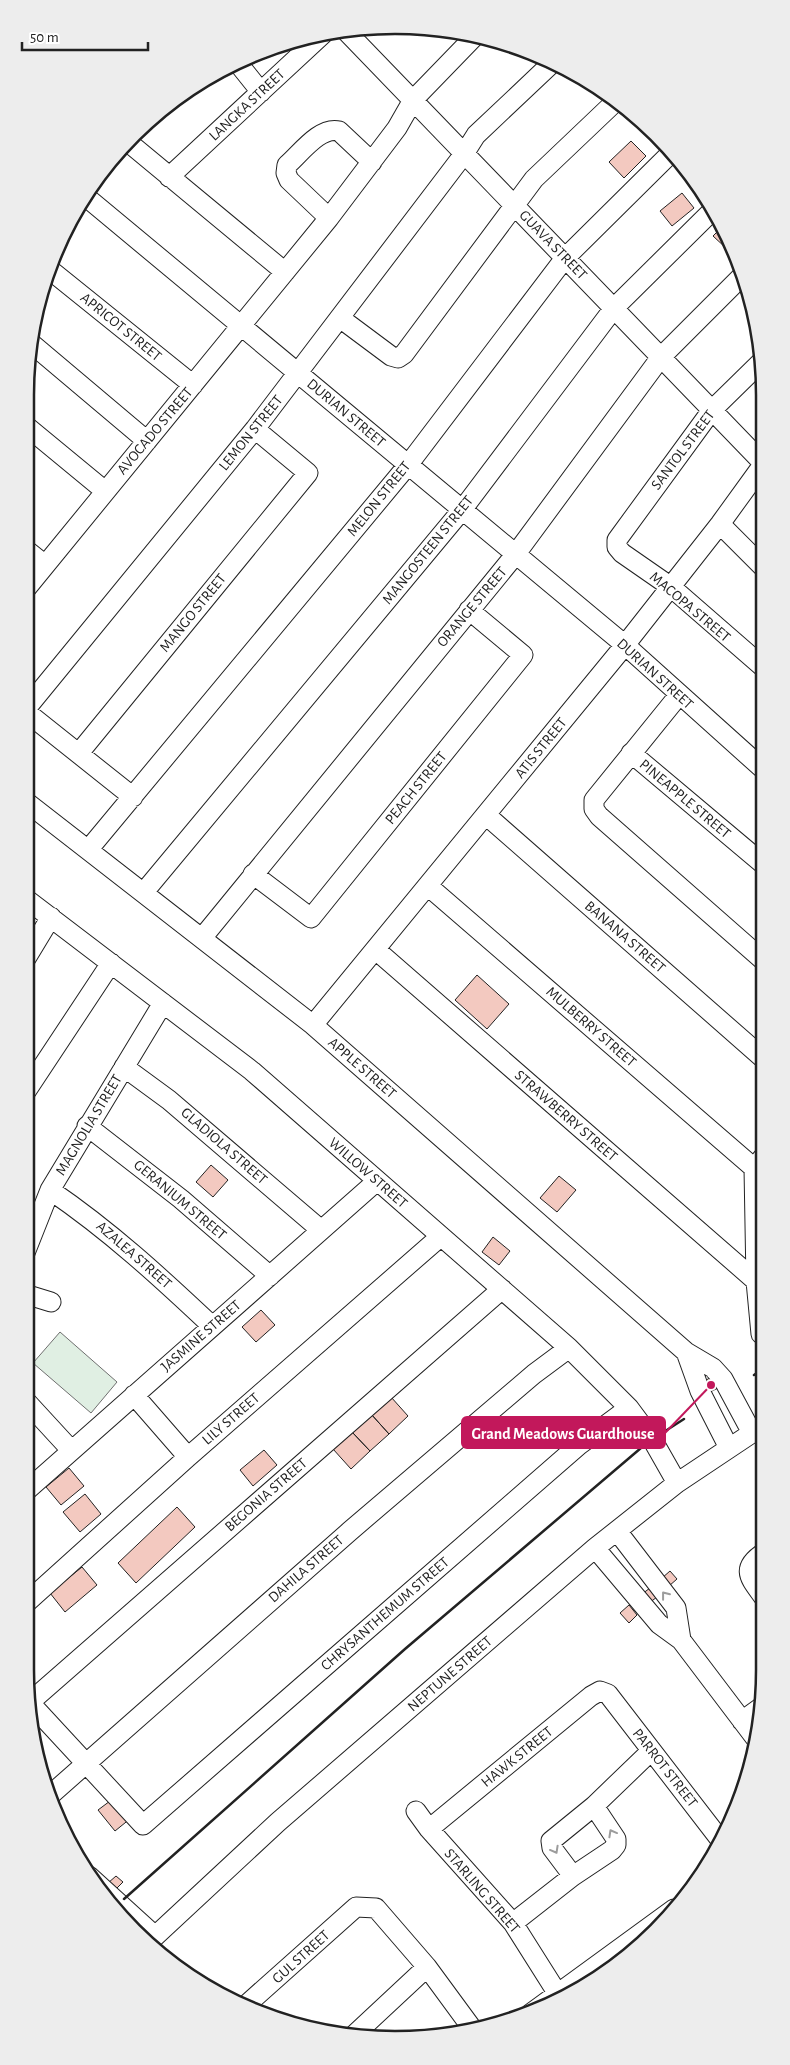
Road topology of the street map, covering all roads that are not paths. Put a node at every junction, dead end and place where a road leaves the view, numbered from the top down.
1 (351, 37) edge
2 (469, 42) edge
3 (313, 44) edge
4 (547, 67) edge
5 (242, 68) edge
6 (261, 92) junction
7 (413, 100) junction
8 (611, 105) edge
9 (133, 147) edge
10 (464, 154) junction
11 (667, 157) edge
12 (372, 162) junction
13 (169, 177) junction
14 (91, 201) edge
15 (515, 206) junction
16 (708, 215) edge
17 (329, 218) junction
18 (565, 258) junction
19 (285, 272) junction
20 (55, 275) edge
21 (737, 280) edge
22 (614, 308) junction
23 (340, 318) junction
24 (241, 327) junction
25 (37, 348) edge
26 (661, 357) junction
27 (755, 368) edge
28 (299, 373) junction
29 (193, 385) junction
30 (712, 410) junction
31 (255, 429) junction
32 (34, 438) edge
33 (147, 441) junction
34 (756, 458) edge
35 (408, 465) junction
36 (756, 473) edge
37 (104, 491) junction
38 (462, 510) junction
39 (720, 524) junction
40 (618, 547) joint
41 (34, 555) edge
42 (515, 555) junction
43 (756, 560) edge
44 (46, 565) junction
45 (34, 579) edge
46 (671, 587) junction
47 (468, 610) junction
48 (625, 646) junction
49 (756, 661) edge
50 (679, 695) junction
51 (34, 699) edge
52 (34, 717) edge
53 (79, 753) junction
54 (631, 753) junction
55 (756, 764) edge
56 (133, 797) junction
57 (34, 808) edge
58 (486, 816) junction
59 (88, 850) junction
60 (756, 858) edge
61 (253, 874) junction
62 (428, 886) junction
63 (144, 892) junction
64 (34, 905) edge
65 (51, 918) junction
66 (202, 938) junction
67 (34, 945) edge
68 (376, 950) junction
69 (756, 954) edge
70 (111, 964) junction
71 (163, 1003) junction
72 (313, 1025) junction
73 (756, 1052) edge
74 (124, 1067) junction
75 (34, 1080) edge
76 (88, 1126) junction
77 (756, 1159) edge
78 (377, 1181) junction
79 (50, 1190) junction
80 (34, 1230) edge
81 (321, 1230) junction
82 (440, 1237) junction
83 (270, 1276) junction
84 (756, 1282) edge
85 (502, 1290) junction
86 (34, 1297) edge
87 (51, 1302) dead end
88 (212, 1326) junction
89 (569, 1348) junction
90 (686, 1352) junction
91 (134, 1395) junction
92 (733, 1398) junction
93 (629, 1408) junction
94 (34, 1410) edge
95 (710, 1410) junction
96 (756, 1427) edge
97 (756, 1430) edge
98 (729, 1448) junction
99 (72, 1450) junction
100 (188, 1456) junction
101 (677, 1483) junction
102 (34, 1484) edge
103 (617, 1531) junction
104 (595, 1548) junction
105 (756, 1558) edge
106 (756, 1586) edge
107 (34, 1596) edge
108 (681, 1640) junction
109 (608, 1694) joint
110 (35, 1698) edge
111 (36, 1710) edge
112 (753, 1713) edge
113 (742, 1721) junction
114 (750, 1732) edge
115 (651, 1751) junction
116 (85, 1763) junction
117 (55, 1791) edge
118 (594, 1806) junction
119 (416, 1811) dead end
120 (429, 1829) junction
121 (716, 1835) edge
122 (573, 1876) junction
123 (513, 1924) junction
124 (642, 1933) edge
125 (152, 1938) edge
126 (427, 1968) junction
127 (573, 1985) edge
128 (558, 1993) edge
129 (251, 2001) edge
130 (468, 2023) edge
131 (361, 2029) edge

1 - 7 street, GUAVA STREET
2 - 7 street, AVOCADO STREET
3 - 6 street, LANGKA STREET
4 - 10 street, LEMON STREET
5 - 6 street
6 - 13 street, LANGKA STREET
7 - 10 street, GUAVA STREET
7 - 12 street, AVOCADO STREET
8 - 15 street
9 - 13 street
10 - 15 street, GUAVA STREET
10 - 23 street, LEMON STREET
11 - 18 street, MELON STREET
12 - 17 street, AVOCADO STREET
12 - 17 street
13 - 19 street
14 - 24 street, DURIAN STREET
15 - 18 street, GUAVA STREET
15 - 23 street
16 - 22 street, MANGOSTEEN STREET
17 - 19 street, AVOCADO STREET
18 - 22 street, GUAVA STREET
18 - 35 street, MELON STREET
19 - 24 street, AVOCADO STREET
20 - 29 street, APRICOT STREET
21 - 26 street, ORANGE STREET
22 - 26 street, GUAVA STREET
22 - 38 street, MANGOSTEEN STREET
23 - 28 street, LEMON STREET
24 - 28 street, DURIAN STREET
24 - 29 street, AVOCADO STREET
25 - 33 street
26 - 30 street, GUAVA STREET
26 - 42 street, ORANGE STREET
27 - 30 street, SANTOL STREET
28 - 31 street, LEMON STREET
28 - 35 street, DURIAN STREET
29 - 33 street, AVOCADO STREET
30 - 34 street, GUAVA STREET
30 - 40 street, SANTOL STREET
31 - 51 street, LEMON STREET
31 - 53 street, MANGO STREET
32 - 37 street
33 - 37 street, AVOCADO STREET
35 - 38 street, DURIAN STREET
35 - 56 street, MELON STREET
36 - 39 street, ATIS STREET
37 - 44 street, AVOCADO STREET
38 - 42 street, DURIAN STREET
38 - 63 street, MANGOSTEEN STREET
39 - 43 street
39 - 46 street, ATIS STREET
40 - 46 street, MACOPA STREET
41 - 44 street
42 - 47 street, ORANGE STREET
42 - 48 street, DURIAN STREET
44 - 45 street, AVOCADO STREET
46 - 48 street, ATIS STREET
46 - 49 street, MACOPA STREET
47 - 61 street, ORANGE STREET
47 - 61 street, PEACH STREET
48 - 50 street, DURIAN STREET
48 - 58 street, ATIS STREET
50 - 54 street
50 - 55 street, DURIAN STREET
52 - 53 street
53 - 56 street
54 - 60 street, PINEAPPLE STREET
54 - 69 street
56 - 59 street, MELON STREET
57 - 59 street, APPLE STREET
58 - 62 street, ATIS STREET
58 - 73 street, BANANA STREET
59 - 63 street, APPLE STREET
61 - 66 street, ORANGE STREET
62 - 68 street, ATIS STREET
62 - 77 street, MULBERRY STREET
63 - 66 street, APPLE STREET
64 - 65 street, WILLOW STREET
65 - 67 street
65 - 70 street, WILLOW STREET
66 - 72 street, APPLE STREET
68 - 72 street, ATIS STREET
68 - 84 street, STRAWBERRY STREET
70 - 71 street, WILLOW STREET
70 - 75 street
71 - 74 street, MAGNOLIA STREET
71 - 78 street, WILLOW STREET
72 - 90 street, APPLE STREET
74 - 76 street, MAGNOLIA STREET
74 - 81 street, GLADIOLA STREET
76 - 79 street, MAGNOLIA STREET
76 - 83 street, GERANIUM STREET
78 - 81 street, JASMINE STREET
78 - 82 street, WILLOW STREET
79 - 80 street, MAGNOLIA STREET
79 - 88 street, AZALEA STREET
81 - 83 street, JASMINE STREET
82 - 85 street, WILLOW STREET
82 - 100 street, LILY STREET
83 - 88 street, JASMINE STREET
85 - 89 street, WILLOW STREET
85 - 110 street, BEGONIA STREET
86 - 87 street
88 - 91 street, JASMINE STREET
89 - 93 street, WILLOW STREET
89 - 116 street, DAHILA STREET
90 - 92 street, APPLE STREET
90 - 95 street, APPLE STREET
91 - 99 street, JASMINE STREET
91 - 100 street
92 - 95 street
92 - 96 street, APPLE STREET
93 - 101 street, WILLOW STREET
93 - 116 street, CHRYSANTHEMUM STREET
94 - 99 street
95 - 98 street, APPLE STREET
97 - 98 street, NEPTUNE STREET
98 - 101 street, NEPTUNE STREET
99 - 102 street, JASMINE STREET
100 - 107 street, LILY STREET
101 - 103 street, NEPTUNE STREET
103 - 104 street, NEPTUNE STREET
108 -> 103 street
104 - 108 street
104 - 125 street, NEPTUNE STREET
105 - 106 street
108 - 113 street
109 - 115 street, PARROT STREET
109 - 120 street, HAWK STREET
111 - 116 street
112 - 113 street
113 - 114 street
115 - 118 street
115 - 121 street, PARROT STREET
116 - 117 street, DAHILA STREET
118 -> 122 street
122 -> 118 street
119 - 120 street, STARLING STREET
120 - 123 street, STARLING STREET
122 - 123 street
123 - 128 street, STARLING STREET
124 - 127 street
126 - 129 street, GUL STREET
126 - 130 street
126 - 131 street

